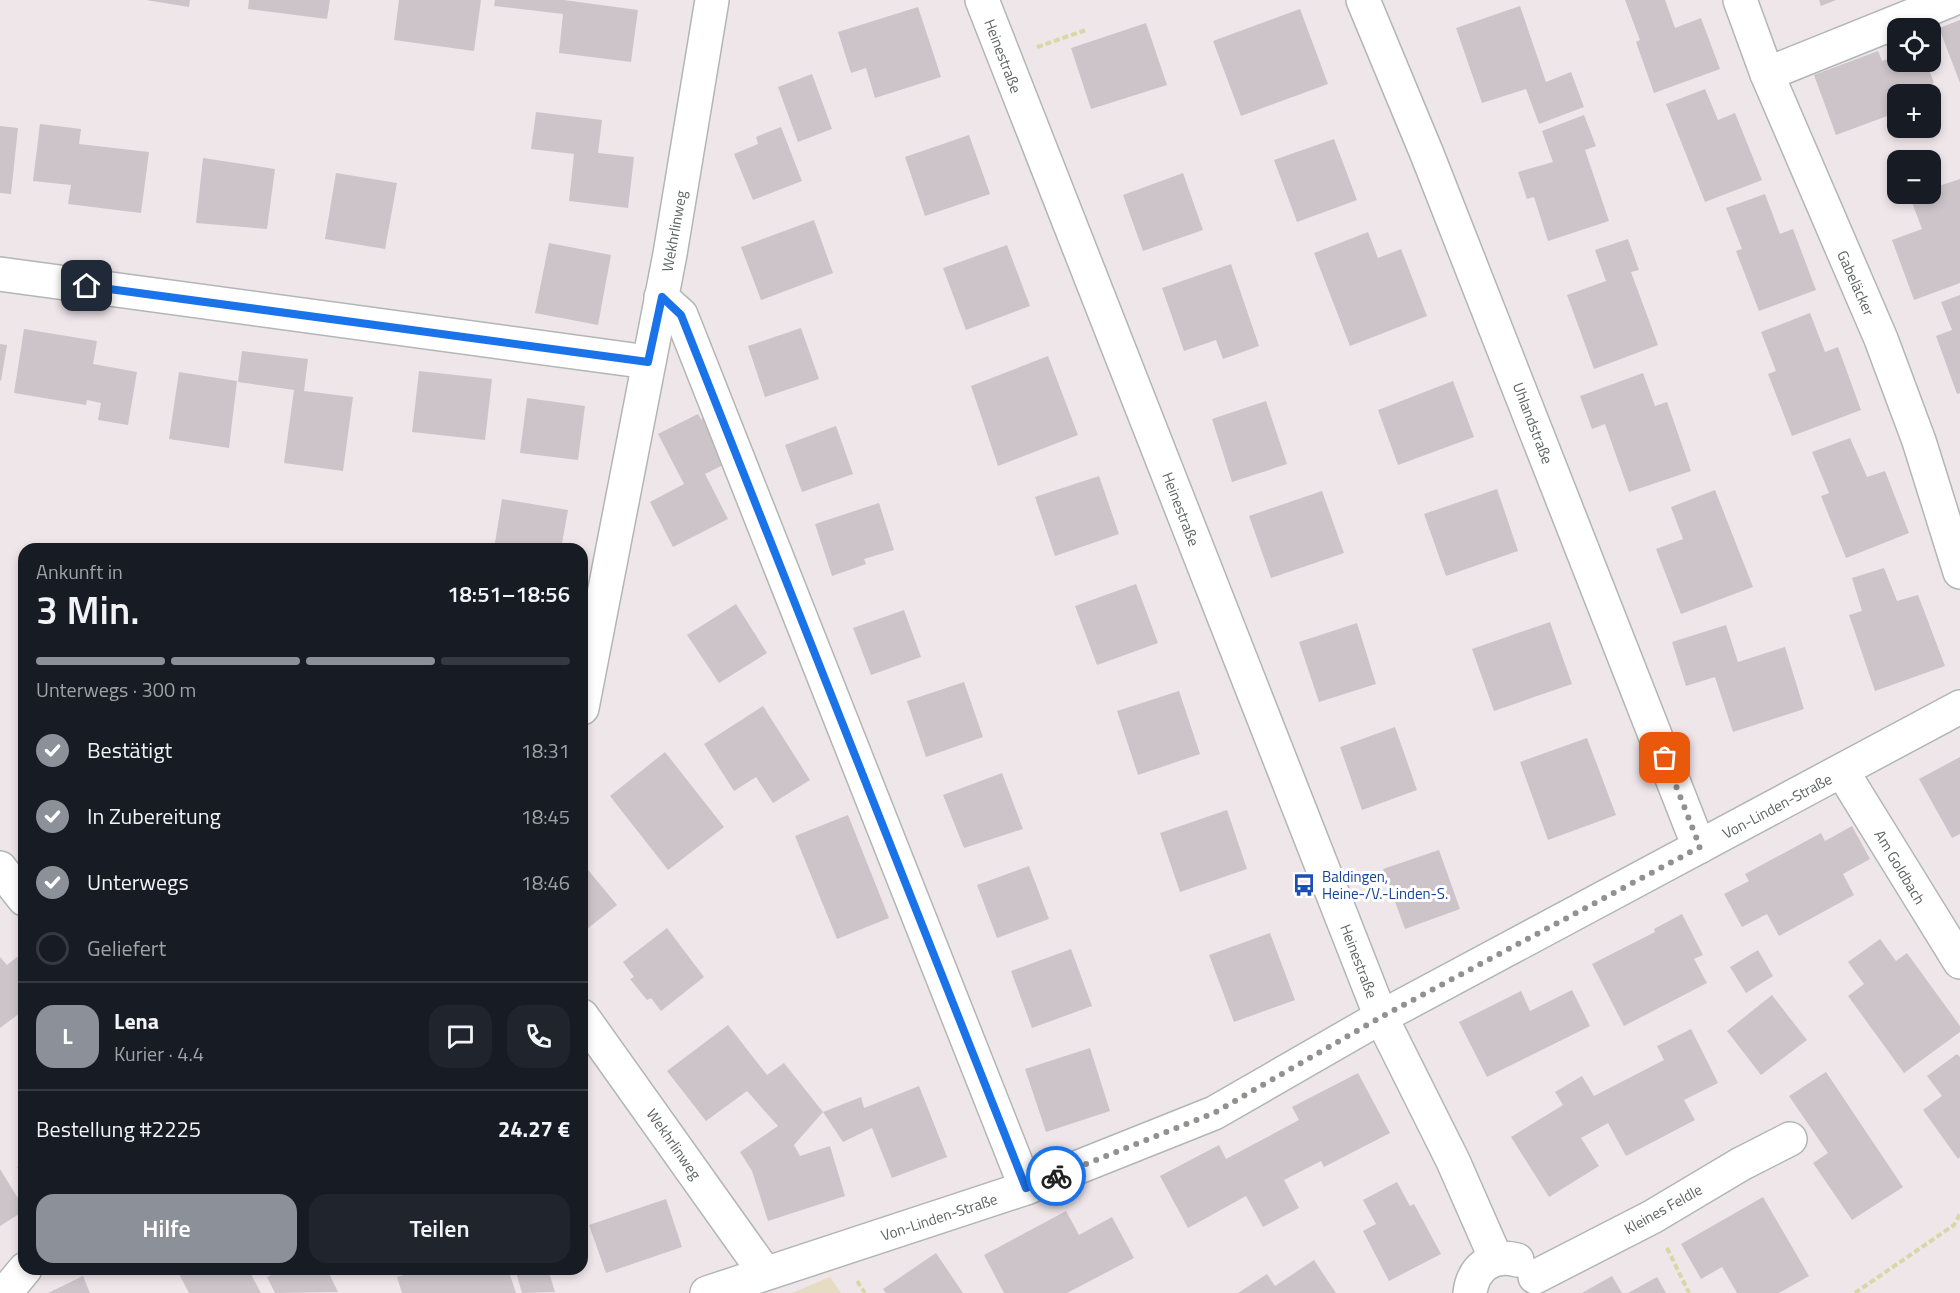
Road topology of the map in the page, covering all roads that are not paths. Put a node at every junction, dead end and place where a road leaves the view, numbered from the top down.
1 (712, 0) edge
2 (982, 0) edge
3 (1363, 0) edge
4 (1740, 0) edge
5 (1951, 0) edge
6 (1767, 74) junction
7 (0, 274) edge
8 (662, 297) junction
9 (648, 362) junction
10 (1960, 572) edge
11 (592, 601) edge
12 (588, 644) edge
13 (1960, 708) edge
14 (1842, 771) junction
15 (1700, 847) junction
16 (0, 868) edge
17 (18, 891) edge
18 (1960, 962) edge
19 (1381, 1017) junction
20 (588, 1024) edge
21 (1790, 1139) dead end
22 (1026, 1188) junction
23 (1496, 1259) junction
24 (765, 1273) junction
25 (20, 1275) edge
26 (1537, 1285) edge
27 (5, 1293) edge
28 (707, 1293) edge
29 (1470, 1293) edge

1 - 8 street, Wekhrlinweg
2 - 19 street, Heinestraße
3 - 15 street, Uhlandstraße
4 - 6 street, Gabeläcker
5 - 6 street
6 - 10 street, Gabeläcker
7 - 9 street
8 - 9 street, Wekhrlinweg
8 - 22 street
9 - 11 street, Wekhrlinweg
11 - 12 street, Wekhrlinweg
13 - 14 street, Von-Linden-Straße
14 - 15 street, Von-Linden-Straße
14 - 18 street, Am Goldbach
15 - 19 street, Von-Linden-Straße
16 - 17 street
19 - 22 street, Von-Linden-Straße
19 - 23 street
20 - 24 street, Wekhrlinweg
21 - 26 street, Kleines Feldle
22 - 24 street, Von-Linden-Straße
23 - 26 street, Kleines Feldle
23 - 29 street
24 - 28 street, Von-Linden-Straße
25 - 27 street

